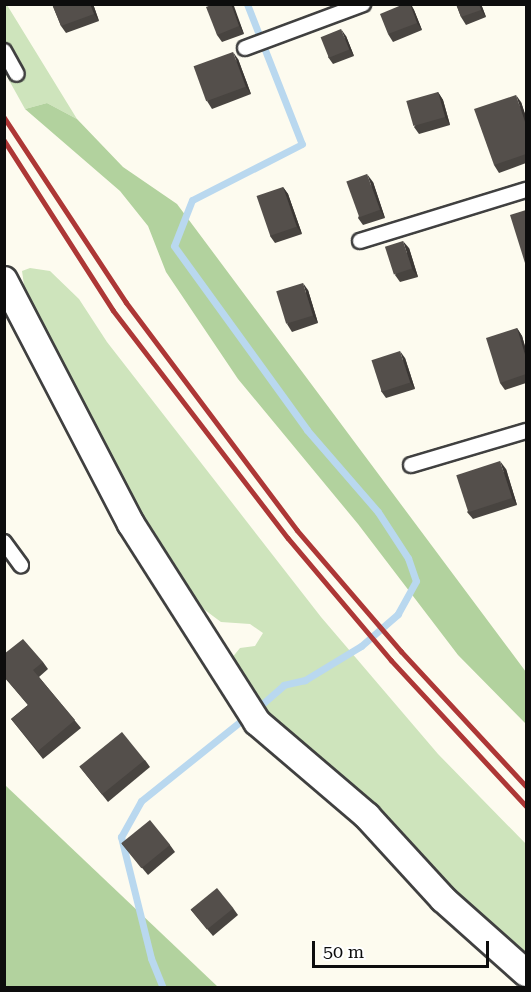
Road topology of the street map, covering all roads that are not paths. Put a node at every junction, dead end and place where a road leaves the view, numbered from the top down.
1 (363, 4) edge
2 (245, 48) dead end
3 (4, 51) edge
4 (17, 74) dead end
5 (526, 190) edge
6 (360, 241) dead end
7 (4, 280) edge
8 (526, 431) edge
9 (411, 465) dead end
10 (4, 542) edge
11 (21, 566) dead end
12 (526, 973) edge

1 - 2 lane
3 - 4 lane
5 - 6 lane
7 - 12 street
8 - 9 lane
10 - 11 lane

